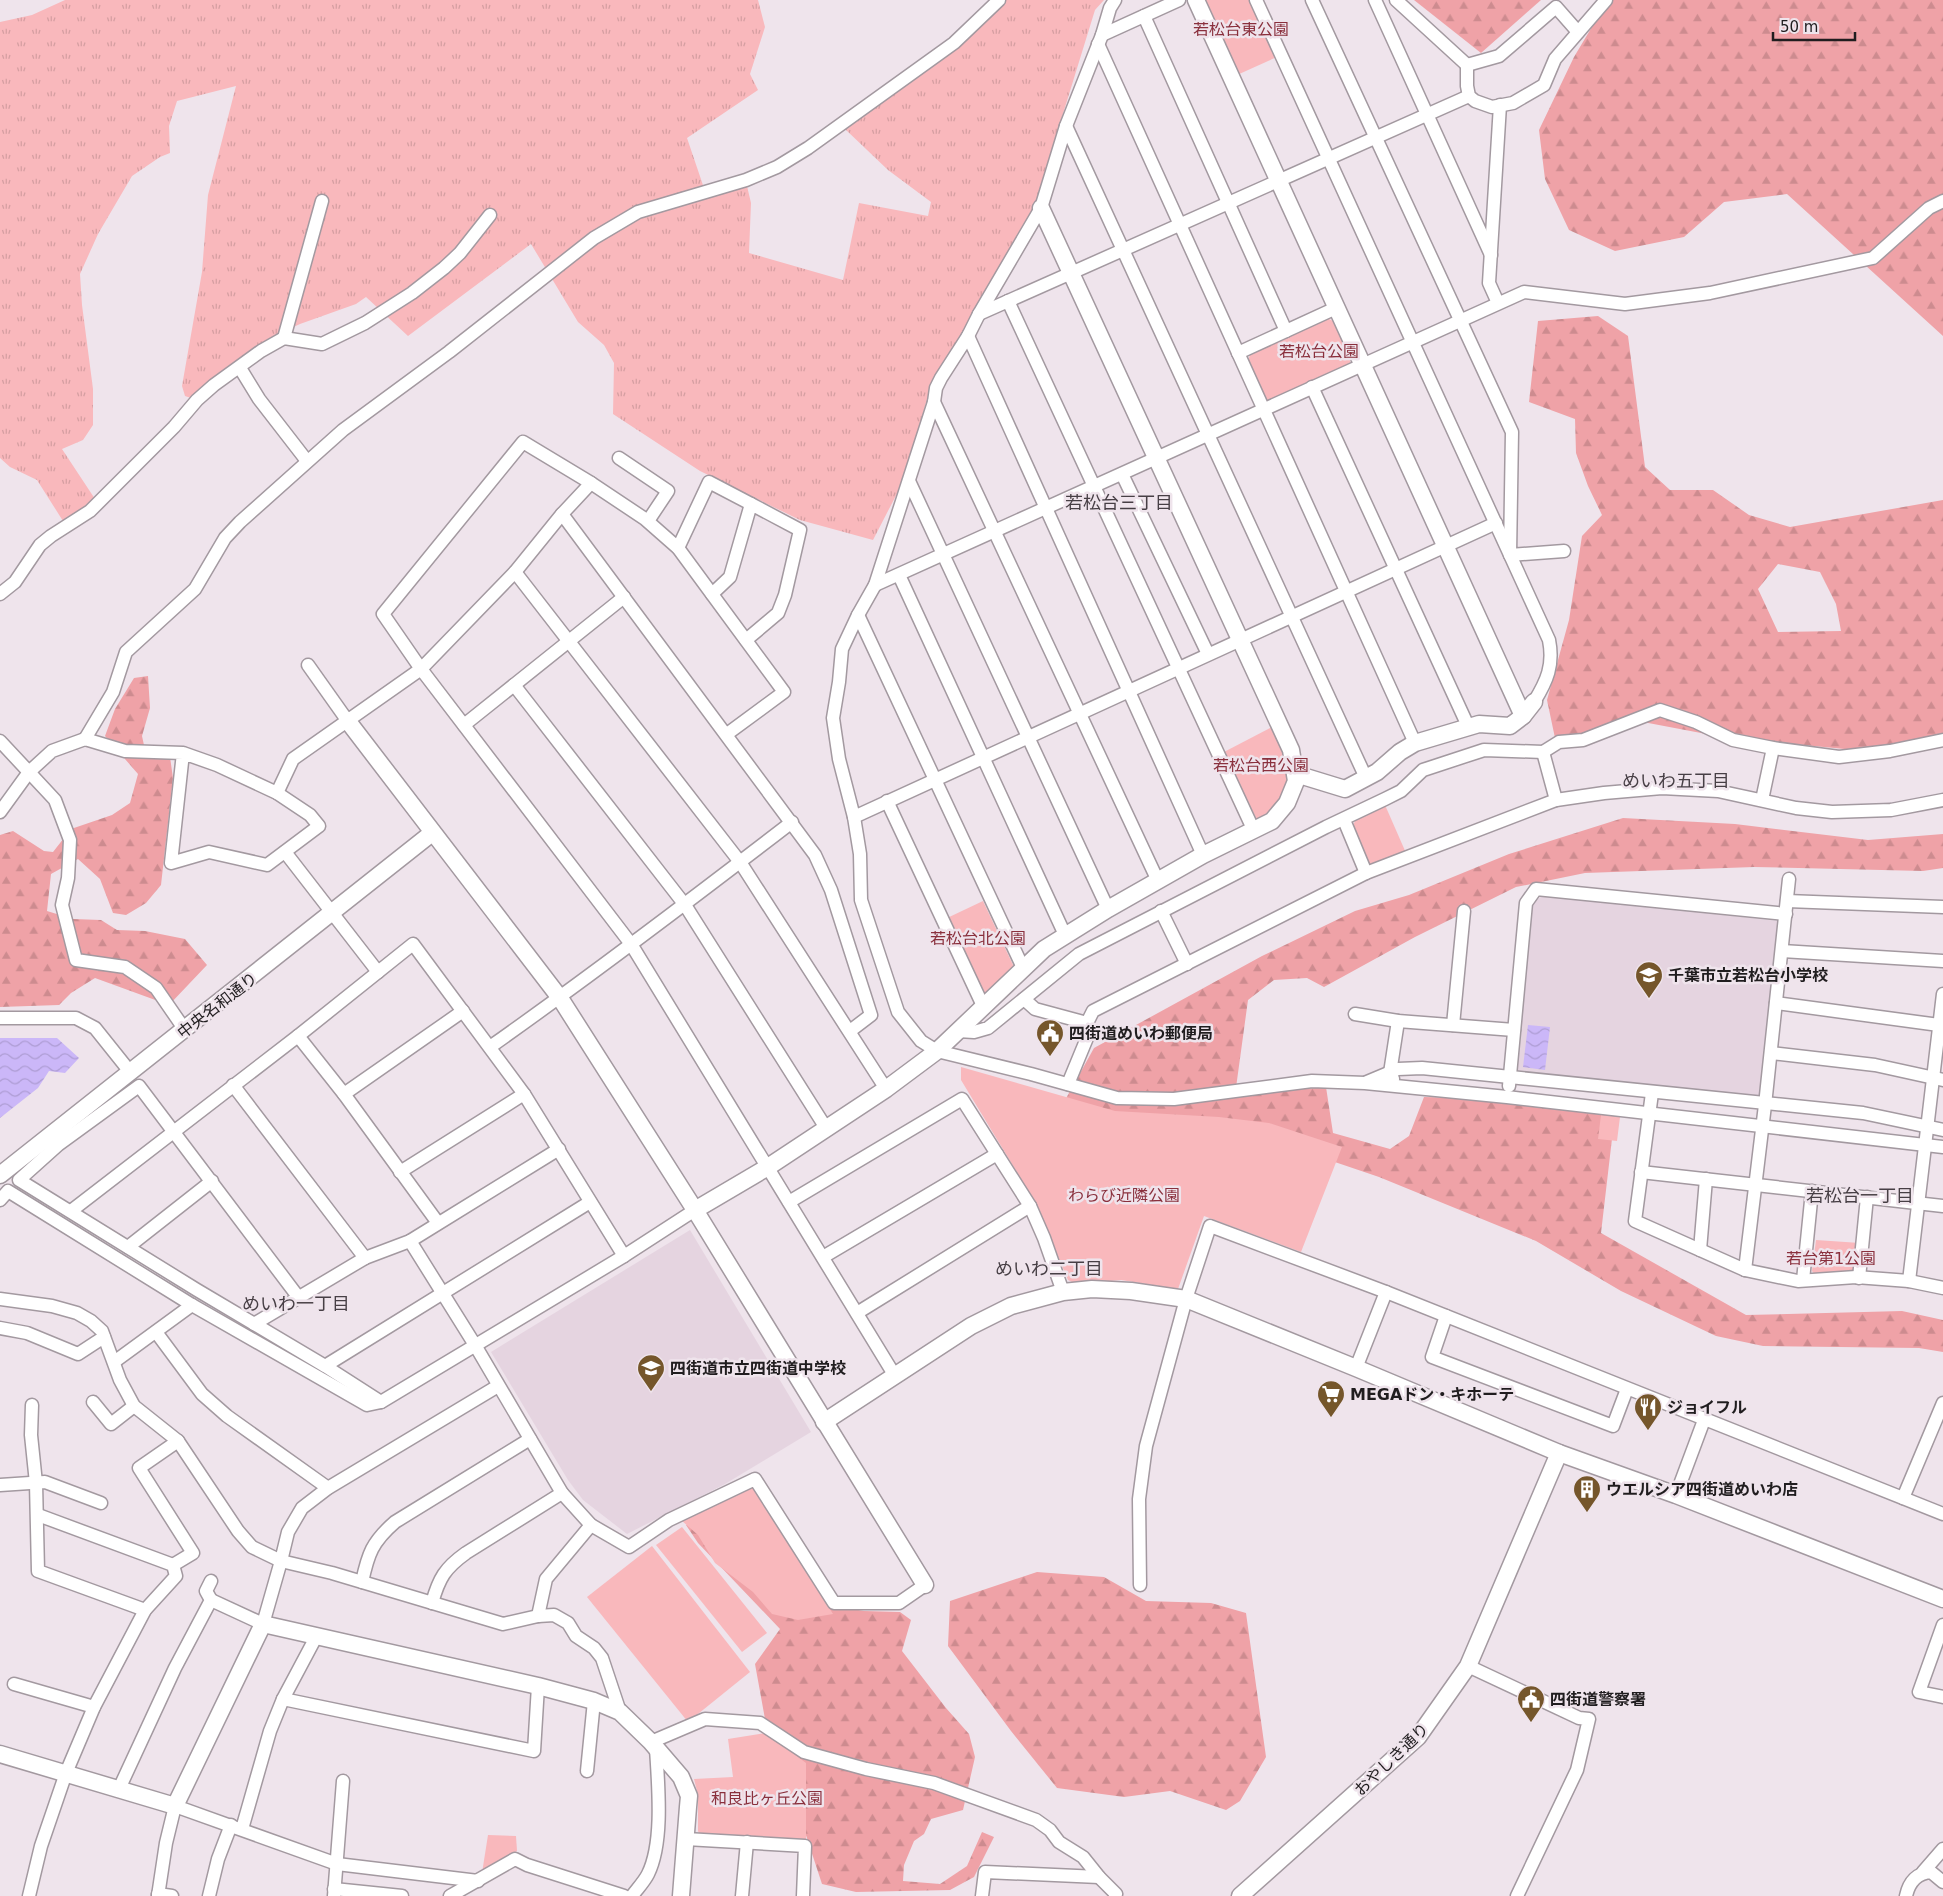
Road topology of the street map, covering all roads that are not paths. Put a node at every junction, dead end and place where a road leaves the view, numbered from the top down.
1 (999, 0) edge
2 (1115, 0) edge
3 (1179, 0) edge
4 (1196, 0) edge
5 (1256, 0) edge
6 (1312, 0) edge
7 (1375, 0) edge
8 (1396, 0) edge
9 (1606, 0) edge
10 (1144, 16) junction
11 (1578, 32) junction
12 (1100, 40) junction
13 (1467, 65) junction
14 (1469, 96) junction
15 (1500, 105) junction
16 (1426, 115) junction
17 (1066, 126) junction
18 (1376, 138) junction
19 (1328, 158) junction
20 (1278, 180) junction
21 (322, 201) dead end
22 (1943, 201) edge
23 (1228, 203) junction
24 (1041, 208) junction
25 (490, 215) dead end
26 (1179, 225) junction
27 (1123, 250) junction
28 (1491, 255) junction
29 (1071, 273) junction
30 (1008, 301) junction
31 (1498, 303) junction
32 (1336, 308) junction
33 (979, 314) junction
34 (1460, 320) junction
35 (1286, 331) junction
36 (968, 336) junction
37 (284, 338) junction
38 (1412, 342) junction
39 (1238, 353) junction
40 (1362, 364) junction
41 (240, 368) junction
42 (1312, 387) junction
43 (934, 402) junction
44 (1264, 410) junction
45 (1208, 435) junction
46 (619, 458) dead end
47 (1156, 458) junction
48 (307, 461) junction
49 (1122, 474) junction
50 (909, 481) junction
51 (591, 482) junction
52 (1094, 486) junction
53 (751, 504) junction
54 (1046, 508) junction
55 (562, 514) junction
56 (648, 521) junction
57 (1496, 523) junction
58 (995, 532) junction
59 (1445, 546) junction
60 (678, 548) junction
61 (1564, 551) dead end
62 (943, 555) junction
63 (1510, 555) junction
64 (1395, 568) junction
65 (515, 572) junction
66 (899, 575) junction
67 (875, 586) junction
68 (1346, 591) junction
69 (0, 594) edge
70 (712, 594) junction
71 (624, 597) junction
72 (858, 615) junction
73 (1292, 616) junction
74 (746, 640) junction
75 (1240, 640) junction
76 (568, 642) junction
77 (1208, 654) junction
78 (308, 665) dead end
79 (1178, 668) junction
80 (420, 669) junction
81 (514, 685) junction
82 (1129, 690) junction
83 (1534, 702) joint
84 (1079, 713) junction
85 (1522, 716) junction
86 (347, 720) junction
87 (464, 725) junction
88 (1468, 726) junction
89 (727, 734) junction
90 (1028, 736) junction
91 (85, 739) junction
92 (1943, 740) edge
93 (0, 741) edge
94 (1416, 743) junction
95 (1773, 748) junction
96 (1543, 752) junction
97 (183, 753) junction
98 (983, 757) junction
99 (30, 772) junction
100 (1296, 774) junction
101 (1366, 778) junction
102 (935, 779) junction
103 (277, 793) junction
104 (1556, 800) junction
105 (1762, 800) junction
106 (1943, 800) edge
107 (887, 802) junction
108 (0, 812) edge
109 (854, 816) junction
110 (1344, 820) junction
111 (792, 822) junction
112 (1254, 831) junction
113 (432, 833) junction
114 (285, 852) junction
115 (1203, 855) junction
116 (740, 862) junction
117 (1366, 874) junction
118 (1790, 879) dead end
119 (1158, 881) junction
120 (686, 905) junction
121 (1786, 907) junction
122 (1943, 907) edge
123 (1108, 909) junction
124 (1161, 911) junction
125 (1464, 911) dead end
126 (332, 914) junction
127 (1065, 935) junction
128 (631, 944) junction
129 (1782, 952) junction
130 (1943, 961) edge
131 (1187, 964) junction
132 (1024, 970) junction
133 (378, 972) junction
134 (1943, 994) edge
135 (560, 998) junction
136 (1024, 999) junction
137 (1776, 1003) junction
138 (984, 1008) junction
139 (463, 1011) junction
140 (1355, 1014) dead end
141 (0, 1018) edge
142 (1398, 1021) junction
143 (1087, 1023) junction
144 (1453, 1025) junction
145 (1940, 1028) edge
146 (184, 1030) junction
147 (1514, 1030) junction
148 (850, 1031) junction
149 (958, 1032) junction
150 (298, 1036) junction
151 (490, 1047) junction
152 (937, 1052) junction
153 (1771, 1053) junction
154 (131, 1073) junction
155 (1390, 1073) junction
156 (1510, 1078) junction
157 (1938, 1079) edge
158 (1365, 1083) junction
159 (234, 1084) junction
160 (1068, 1084) junction
161 (1395, 1086) junction
162 (886, 1089) junction
163 (1652, 1093) junction
164 (344, 1094) junction
165 (524, 1094) junction
166 (1507, 1097) junction
167 (1765, 1105) junction
168 (1649, 1113) junction
169 (1763, 1126) junction
170 (1928, 1126) junction
171 (826, 1128) junction
172 (174, 1130) junction
173 (1943, 1130) edge
174 (1925, 1145) junction
175 (1943, 1146) edge
176 (559, 1149) junction
177 (996, 1154) junction
178 (768, 1167) junction
179 (400, 1172) junction
180 (1641, 1172) junction
181 (0, 1175) edge
182 (1706, 1179) junction
183 (212, 1181) junction
184 (1756, 1185) junction
185 (1812, 1191) junction
186 (1867, 1197) junction
187 (0, 1200) edge
188 (590, 1202) junction
189 (789, 1202) junction
190 (1918, 1203) junction
191 (1030, 1206) junction
192 (1943, 1206) edge
193 (694, 1210) junction
194 (71, 1211) junction
195 (438, 1223) junction
196 (410, 1241) junction
197 (128, 1247) junction
198 (1700, 1250) junction
199 (624, 1256) junction
200 (823, 1257) junction
201 (365, 1258) junction
202 (1745, 1270) junction
203 (1859, 1278) junction
204 (1803, 1280) junction
205 (1908, 1281) junction
206 (1943, 1288) edge
207 (1063, 1292) junction
208 (1386, 1292) junction
209 (443, 1293) junction
210 (298, 1298) junction
211 (0, 1300) edge
212 (1186, 1300) junction
213 (192, 1305) junction
214 (857, 1313) junction
215 (1446, 1316) junction
216 (254, 1324) junction
217 (0, 1328) edge
218 (156, 1332) junction
219 (104, 1337) junction
220 (475, 1345) junction
221 (114, 1362) junction
222 (325, 1366) junction
223 (1356, 1368) junction
224 (895, 1376) junction
225 (498, 1386) junction
226 (1628, 1389) junction
227 (93, 1402) dead end
228 (381, 1402) junction
229 (1943, 1403) edge
230 (32, 1405) dead end
231 (134, 1406) junction
232 (1704, 1420) junction
233 (824, 1422) junction
234 (1937, 1436) edge
235 (530, 1439) junction
236 (178, 1441) junction
237 (1560, 1453) junction
238 (36, 1483) junction
239 (0, 1485) edge
240 (328, 1488) junction
241 (562, 1493) junction
242 (1676, 1495) junction
243 (1902, 1498) junction
244 (100, 1503) dead end
245 (1943, 1514) edge
246 (38, 1515) junction
247 (591, 1525) junction
248 (282, 1561) junction
249 (173, 1565) junction
250 (212, 1581) dead end
251 (362, 1582) junction
252 (925, 1585) joint
253 (1140, 1585) dead end
254 (1943, 1599) edge
255 (210, 1600) junction
256 (432, 1603) junction
257 (145, 1610) junction
258 (538, 1616) junction
259 (263, 1624) junction
260 (1943, 1625) edge
261 (316, 1637) junction
262 (1468, 1666) junction
263 (14, 1684) dead end
264 (538, 1686) junction
265 (1943, 1697) edge
266 (283, 1700) junction
267 (594, 1701) junction
268 (94, 1707) junction
269 (620, 1712) junction
270 (654, 1745) junction
271 (0, 1754) edge
272 (587, 1771) dead end
273 (66, 1774) junction
274 (343, 1781) dead end
275 (119, 1789) junction
276 (175, 1806) junction
277 (236, 1827) junction
278 (686, 1839) junction
279 (747, 1842) junction
280 (1943, 1849) edge
281 (337, 1864) junction
282 (1923, 1872) junction
283 (1098, 1877) junction
284 (478, 1881) junction
285 (1943, 1882) edge
286 (334, 1893) edge
287 (158, 1895) edge
288 (28, 1896) edge
289 (172, 1896) edge
290 (209, 1896) edge
291 (402, 1896) edge
292 (450, 1896) edge
293 (624, 1896) edge
294 (632, 1896) edge
295 (681, 1896) edge
296 (742, 1896) edge
297 (803, 1896) edge
298 (982, 1896) edge
299 (1115, 1896) edge
300 (1240, 1896) edge
301 (1517, 1896) edge
302 (1906, 1896) edge

1 - 48 street
2 - 12 street
3 - 10 street
4 - 20 street
5 - 19 street
6 - 18 street
7 - 16 street
8 - 13 street
9 - 11 street
10 - 12 street
10 - 23 street
11 - 13 street
11 - 15 street
12 - 17 street
12 - 26 street
13 - 14 street
14 - 15 street
14 - 16 street
15 - 28 street
16 - 18 street
16 - 28 street
17 - 24 street
17 - 27 street
18 - 19 street
18 - 34 street
19 - 20 street
19 - 38 street
20 - 23 street
20 - 32 street
21 - 37 street
22 - 31 street
23 - 26 street
23 - 35 street
24 - 29 street
24 - 33 street
25 - 37 street
26 - 27 street
26 - 39 street
27 - 29 street
27 - 45 street
28 - 31 street
29 - 30 street
29 - 47 street
30 - 33 street
30 - 52 street
31 - 34 street
32 - 35 street
32 - 40 street
33 - 36 street
34 - 38 street
34 - 63 street
35 - 39 street
36 - 43 street
36 - 54 street
37 - 41 street
38 - 40 street
38 - 57 street
39 - 44 street
40 - 42 street
40 - 59 street
41 - 48 street
41 - 69 street
42 - 44 street
42 - 64 street
43 - 50 street
43 - 58 street
44 - 45 street
44 - 68 street
45 - 47 street
45 - 73 street
46 - 56 street
47 - 49 street
47 - 75 street
48 - 91 street
49 - 52 street
49 - 77 street
50 - 62 street
50 - 67 street
51 - 55 street
51 - 56 street
51 - 80 street
52 - 54 street
52 - 79 street
53 - 60 street
53 - 70 street
53 - 74 street
54 - 58 street
54 - 82 street
55 - 65 street
55 - 71 street
56 - 60 street
57 - 59 street
57 - 63 street
58 - 62 street
58 - 84 street
59 - 64 street
59 - 85 street
60 - 70 street
61 - 63 street
62 - 66 street
62 - 90 street
63 - 83 street
64 - 68 street
64 - 88 street
65 - 76 street
65 - 80 street
66 - 67 street
66 - 98 street
67 - 72 street
68 - 73 street
68 - 94 street
70 - 74 street
71 - 76 street
71 - 89 street
72 - 102 street
72 - 109 street
73 - 75 street
73 - 101 street
74 - 89 street
75 - 77 street
75 - 100 street
76 - 81 street
76 - 116 street
77 - 79 street
78 - 86 street
79 - 82 street
79 - 112 street
80 - 86 street
80 - 87 street
81 - 87 street
81 - 120 street
82 - 84 street
82 - 115 street
83 - 85 street
84 - 90 street
84 - 119 street
85 - 88 street
86 - 103 street
86 - 113 street
87 - 128 street
88 - 94 street
89 - 111 street
90 - 98 street
90 - 123 street
91 - 97 street
91 - 99 street
92 - 95 street
93 - 99 street
94 - 101 street
95 - 96 street
95 - 105 street
96 - 104 street
96 - 110 street
97 - 103 street
97 - 114 street
98 - 102 street
98 - 127 street
99 - 108 street
99 - 146 street
100 - 101 street
100 - 112 street
102 - 107 street
102 - 132 street
103 - 114 street
104 - 105 street
104 - 117 street
105 - 106 street
107 - 109 street
107 - 138 street
109 - 152 street
110 - 117 street
110 - 124 street
111 - 116 street
111 - 148 street
112 - 115 street
113 - 126 street, 中央名和通り
113 - 135 street
114 - 126 street
115 - 119 street
116 - 120 street
116 - 148 street
117 - 131 street
118 - 121 street
119 - 123 street
120 - 128 street
120 - 171 street
121 - 122 street
121 - 129 street
121 - 147 street
123 - 127 street
124 - 131 street
124 - 136 street
125 - 144 street
126 - 133 street
126 - 146 street, 中央名和通り
127 - 132 street
128 - 135 street
128 - 178 street
129 - 130 street
129 - 137 street
131 - 143 street
132 - 138 street
133 - 139 street
133 - 150 street
134 - 145 street
135 - 151 street
135 - 193 street
136 - 143 street
136 - 149 street
137 - 145 street
137 - 153 street
138 - 149 street
139 - 151 street
139 - 164 street
140 - 142 street
141 - 154 street
142 - 144 street
142 - 155 street
143 - 160 street
144 - 147 street
145 - 157 street
146 - 154 street, 中央名和通り
147 - 156 street
148 - 162 street
149 - 152 street
150 - 159 street
150 - 164 street
151 - 165 street
152 - 160 street
152 - 162 street
153 - 157 street
153 - 167 street
154 - 181 street, 中央名和通り
155 - 156 street
155 - 158 street
155 - 161 street
156 - 163 street
156 - 166 street
157 - 170 street
158 - 160 street
158 - 161 street
159 - 172 street
159 - 201 street
161 - 166 street
162 - 171 street
163 - 167 street
163 - 168 street
164 - 179 street
165 - 176 street
165 - 179 street
166 - 168 street
167 - 169 street
167 - 170 street
168 - 169 street
168 - 180 street
169 - 174 street
169 - 184 street
170 - 173 street
170 - 174 street
171 - 178 street
172 - 183 street
172 - 194 street
172 - 194 street
174 - 175 street
174 - 190 street
176 - 188 street
176 - 195 street
177 - 189 street
177 - 191 street
177 - 200 street
178 - 189 street
178 - 193 street
179 - 195 street
180 - 182 street
180 - 198 street
182 - 184 street
182 - 198 street
183 - 197 street
183 - 210 street
184 - 185 street
184 - 202 street
185 - 186 street
185 - 204 street
186 - 190 street
186 - 203 street
187 - 213 street
188 - 199 street
188 - 209 street
189 - 200 street
190 - 192 street
190 - 205 street
191 - 207 street
191 - 214 street
193 - 199 street
193 - 233 street
194 - 197 street
195 - 196 street
196 - 201 street
196 - 209 street
197 - 216 street
198 - 202 street
199 - 220 street
200 - 214 street
201 - 210 street
202 - 204 street
203 - 204 street
203 - 205 street
205 - 206 street
207 - 212 street
207 - 224 street
208 - 212 street
208 - 215 street
208 - 223 street
209 - 220 street
209 - 222 street
210 - 216 street
211 - 219 street
212 - 223 street
212 - 253 street
213 - 218 street
213 - 228 street
214 - 224 street
215 - 226 street
215 - 226 street
216 - 222 street
217 - 219 street
218 - 221 street
218 - 240 street
219 - 221 street
220 - 225 street
220 - 228 street
221 - 231 street
222 - 228 street
223 - 237 street
224 - 233 street
225 - 235 street
225 - 240 street
226 - 232 street
227 - 231 street
229 - 234 street
230 - 238 street
231 - 236 street
232 - 242 street
232 - 243 street
233 - 252 street
234 - 243 street
235 - 241 street
235 - 251 street
236 - 248 street
236 - 249 street
237 - 242 street
237 - 262 street, おやしき通り
238 - 239 street
238 - 244 street
238 - 246 street
240 - 248 street
241 - 247 street
241 - 256 street
242 - 254 street
243 - 245 street
246 - 249 street
246 - 257 street
247 - 252 street
247 - 258 street
248 - 251 street
248 - 259 street
249 - 257 street
250 - 255 street
251 - 256 street
255 - 259 street
255 - 275 street
256 - 258 street
257 - 268 street
258 - 269 street
259 - 261 street
259 - 276 street
260 - 265 street
261 - 264 street
261 - 266 street
262 - 300 street, おやしき通り
262 - 301 street
263 - 268 street
264 - 266 street
264 - 267 street
266 - 277 street
267 - 269 street
267 - 272 street
268 - 273 street
269 - 270 street
270 - 278 street
270 - 283 street
270 - 294 street
271 - 273 street
273 - 275 street
273 - 288 street
274 - 281 street
275 - 276 street
276 - 277 street
276 - 287 street
277 - 281 street
277 - 290 street
278 - 279 street
278 - 295 street
279 - 296 street
279 - 297 street
280 - 282 street
281 - 284 street
281 - 286 street
282 - 285 street
282 - 302 street
283 - 298 street
283 - 299 street
284 - 292 street
284 - 293 street
286 - 291 street
287 - 289 street

